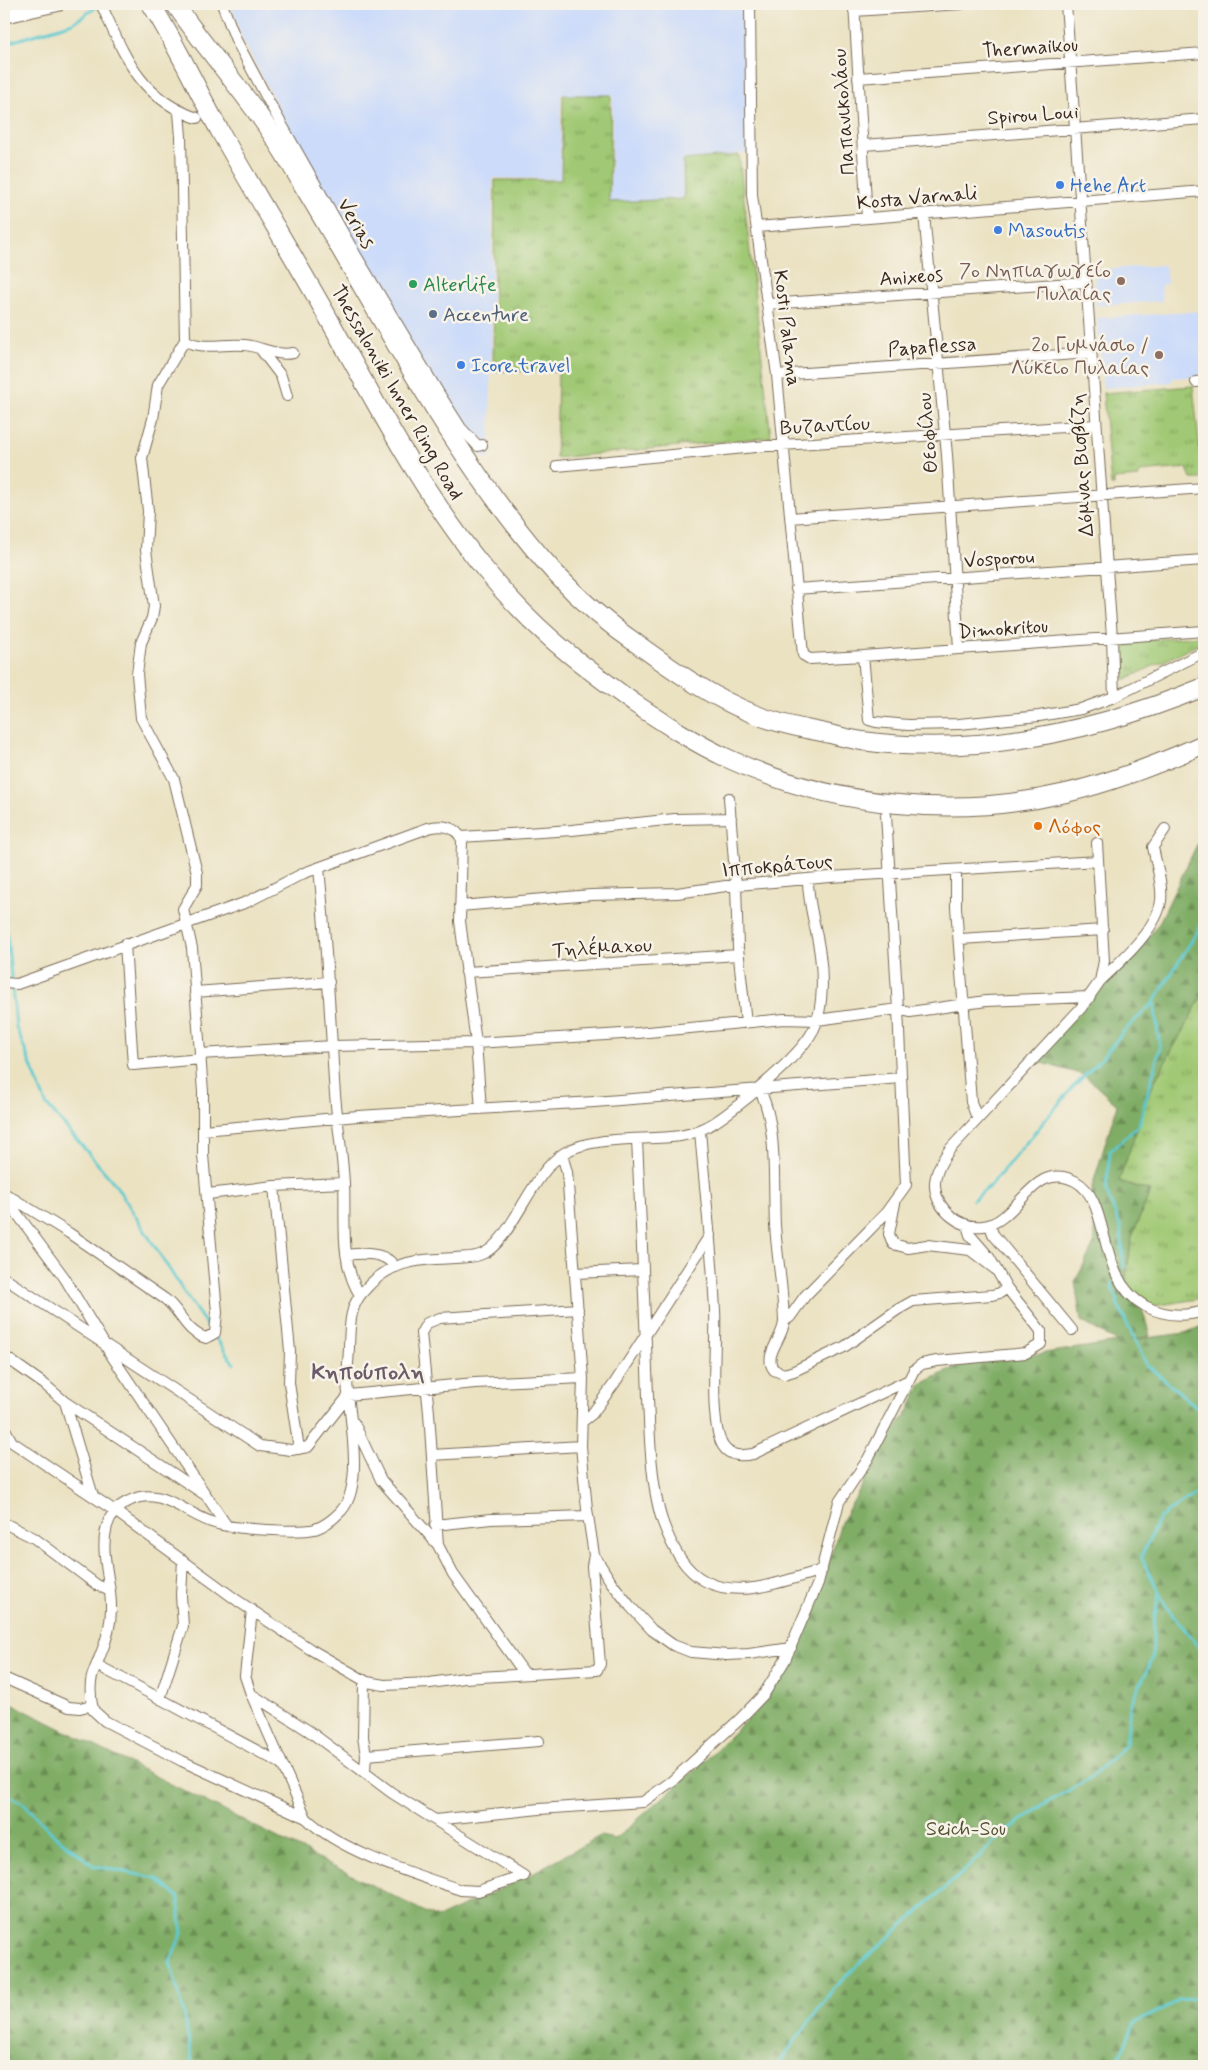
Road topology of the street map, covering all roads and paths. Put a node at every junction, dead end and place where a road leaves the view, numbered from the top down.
1 (58, 4) edge
2 (101, 4) edge
3 (151, 4) edge
4 (175, 4) edge
5 (222, 4) edge
6 (750, 4) edge
7 (962, 4) edge
8 (1066, 4) edge
9 (854, 8) edge
10 (7, 16) edge
11 (1204, 53) edge
12 (1070, 61) junction
13 (858, 78) junction
14 (179, 112) junction
15 (197, 118) dead end
16 (1204, 119) edge
17 (1075, 128) junction
18 (864, 145) junction
19 (1204, 191) edge
20 (1081, 200) junction
21 (924, 214) junction
22 (867, 218) junction
23 (757, 227) junction
24 (1086, 282) junction
25 (931, 292) junction
26 (768, 304) junction
27 (185, 340) junction
28 (261, 350) junction
29 (293, 353) dead end
30 (1090, 353) junction
31 (938, 364) junction
32 (777, 375) junction
33 (287, 396) dead end
34 (1095, 425) junction
35 (944, 435) junction
36 (482, 445) dead end
37 (783, 445) junction
38 (556, 466) dead end
39 (1204, 488) edge
40 (1101, 496) junction
41 (950, 505) junction
42 (790, 518) junction
43 (1204, 560) edge
44 (1106, 568) junction
45 (955, 578) junction
46 (796, 589) junction
47 (1204, 631) edge
48 (1112, 637) junction
49 (959, 649) junction
50 (1204, 652) edge
51 (804, 656) joint
52 (863, 656) junction
53 (1204, 687) edge
54 (1114, 697) junction
55 (1204, 744) edge
56 (729, 798) dead end
57 (886, 815) dead end
58 (731, 818) junction
59 (1165, 829) dead end
60 (461, 837) junction
61 (1097, 843) dead end
62 (1098, 861) junction
63 (319, 868) junction
64 (956, 870) junction
65 (890, 874) junction
66 (808, 880) junction
67 (736, 886) junction
68 (460, 906) junction
69 (185, 922) junction
70 (1102, 930) junction
71 (960, 939) junction
72 (125, 944) junction
73 (739, 955) junction
74 (466, 972) junction
75 (1100, 981) junction
76 (329, 982) junction
77 (4, 983) edge
78 (195, 992) junction
79 (1090, 997) junction
80 (964, 1004) junction
81 (898, 1009) junction
82 (817, 1020) junction
83 (746, 1022) junction
84 (476, 1043) junction
85 (333, 1046) junction
86 (200, 1057) junction
87 (901, 1078) junction
88 (759, 1089) junction
89 (481, 1109) junction
90 (338, 1118) junction
91 (977, 1118) junction
92 (203, 1130) junction
93 (700, 1132) junction
94 (637, 1140) junction
95 (562, 1154) junction
96 (344, 1184) junction
97 (274, 1186) junction
98 (208, 1194) junction
99 (4, 1195) edge
100 (896, 1200) junction
101 (967, 1225) junction
102 (990, 1225) junction
103 (710, 1235) junction
104 (347, 1255) junction
105 (394, 1266) junction
106 (642, 1270) junction
107 (998, 1271) junction
108 (576, 1273) junction
109 (4, 1278) edge
110 (1007, 1288) junction
111 (360, 1295) junction
112 (578, 1309) junction
113 (1204, 1311) edge
114 (784, 1321) junction
115 (1072, 1330) dead end
116 (646, 1334) junction
117 (102, 1341) junction
118 (4, 1356) edge
119 (582, 1378) junction
120 (909, 1380) junction
121 (427, 1387) junction
122 (349, 1394) junction
123 (65, 1402) junction
124 (351, 1416) junction
125 (583, 1421) junction
126 (4, 1427) edge
127 (581, 1446) junction
128 (299, 1449) junction
129 (432, 1455) junction
130 (93, 1496) junction
131 (208, 1497) junction
132 (115, 1511) junction
133 (588, 1516) junction
134 (4, 1523) edge
135 (436, 1525) junction
136 (228, 1526) junction
137 (438, 1545) junction
138 (594, 1555) junction
139 (183, 1560) junction
140 (822, 1570) junction
141 (110, 1591) junction
142 (252, 1610) junction
143 (791, 1648) junction
144 (96, 1665) junction
145 (525, 1674) junction
146 (4, 1678) edge
147 (364, 1681) junction
148 (251, 1694) junction
149 (160, 1699) junction
150 (92, 1705) junction
151 (539, 1741) dead end
152 (366, 1755) junction
153 (282, 1764) junction
154 (365, 1772) junction
155 (306, 1818) junction
156 (435, 1820) junction

1 - 10 street
2 - 14 street
3 - 55 highway, Thessaloniki Inner Ring Road
4 - 53 highway, Thessaloniki Inner Ring Road
5 - 36 street, Verias
6 - 23 street, Kosti Palama
7 - 9 street
8 - 12 street, Δόμνας Βισβίζη
9 - 13 street, Παπανικολάου
11 - 12 street, Thermaikou
12 - 13 street, Thermaikou
12 - 17 street, Δόμνας Βισβίζη
13 - 18 street, Παπανικολάου
14 - 15 street
14 - 27 street
16 - 17 street, Spirou Loui
17 - 18 street, Spirou Loui
17 - 20 street, Δόμνας Βισβίζη
18 - 22 street, Παπανικολάου
19 - 20 street, Kosta Varnali
20 - 21 street, Kosta Varnali
20 - 24 street, Δόμνας Βισβίζη
21 - 22 street, Kosta Varnali
21 - 25 street, Θεοφίλου
22 - 23 street, Kosta Varnali
23 - 26 street, Kosti Palama
24 - 25 street, Anixeos
24 - 30 street, Δόμνας Βισβίζη
25 - 26 street, Anixeos
25 - 31 street, Θεοφίλου
26 - 32 street, Kosti Palama
27 - 28 street
27 - 69 street
28 - 29 street
28 - 33 street
30 - 31 street, Papaflessa
30 - 34 street, Δόμνας Βισβίζη
31 - 32 street, Papaflessa
31 - 35 street, Θεοφίλου
32 - 37 street, Kosti Palama
34 - 35 street, Βυζαντίου
34 - 40 street, Δόμνας Βισβίζη
35 - 37 street, Βυζαντίου
35 - 41 street, Θεοφίλου
37 - 38 street, Βυζαντίου
37 - 42 street, Kosti Palama
39 - 40 street
40 - 41 street
40 - 44 street, Δόμνας Βισβίζη
41 - 42 street
41 - 45 street, Θεοφίλου
42 - 46 street, Kosti Palama
43 - 44 street, Vosporou
44 - 45 street, Vosporou
44 - 48 street, Δόμνας Βισβίζη
45 - 46 street, Vosporou
45 - 49 street, Θεοφίλου
46 - 51 street, Kosti Palama
47 - 48 street, Dimokritou
48 - 49 street, Dimokritou
48 - 54 street, Δόμνας Βισβίζη
49 - 52 street, Dimokritou
50 - 54 street
51 - 52 street, Dimokritou
52 - 54 street
56 - 58 street
57 - 65 street
58 - 60 street
58 - 67 street
59 - 75 street
60 - 63 street
60 - 68 street
61 - 62 street
62 - 64 street, Ιπποκράτους
62 - 70 street
63 - 69 street
63 - 76 street
64 - 65 street, Ιπποκράτους
64 - 71 street
65 - 66 street, Ιπποκράτους
65 - 81 street
66 - 67 street, Ιπποκράτους
66 - 82 street
67 - 68 street, Ιπποκράτους
67 - 73 street
68 - 74 street
69 - 72 street
69 - 78 street
70 - 71 street
70 - 75 street
71 - 80 street
72 - 77 street
72 - 86 street
73 - 74 street, Τηλέμαχου
73 - 83 street
74 - 84 street
75 - 79 street
76 - 78 street
76 - 85 street
78 - 86 street
79 - 80 street
79 - 91 street
80 - 81 street
80 - 91 street
81 - 82 street
81 - 87 street
82 - 83 street
82 - 88 street
83 - 84 street
84 - 85 street
84 - 89 street
85 - 86 street
85 - 90 street
86 - 92 street
87 - 88 street
87 - 100 street
88 - 89 street
88 - 93 street
88 - 114 street
89 - 90 street
90 - 92 street
90 - 96 street
91 - 101 street
92 - 98 street
93 - 94 street
93 - 103 street
94 - 95 street
94 - 106 street
95 - 105 street
95 - 108 street
96 - 97 street
96 - 104 street
97 - 98 street
97 - 128 street
98 - 99 street
99 - 117 street
100 - 107 street
100 - 114 street
101 - 102 street
101 - 107 street
102 - 113 street
102 - 115 street
103 - 116 street
103 - 120 street
104 - 105 street
104 - 111 street
105 - 111 street
106 - 108 street
106 - 116 street
107 - 110 street
108 - 112 street
109 - 117 street
110 - 114 street
110 - 120 street
111 - 122 street
112 - 119 street
112 - 121 street
116 - 125 street
116 - 140 street
117 - 128 street
117 - 131 street
118 - 123 street
119 - 121 street
119 - 125 street
120 - 140 street
121 - 122 street
121 - 129 street
122 - 124 street
122 - 128 street
123 - 130 street
123 - 131 street
124 - 136 street
124 - 137 street
125 - 127 street
126 - 130 street
127 - 129 street
127 - 133 street
129 - 135 street
130 - 132 street
131 - 136 street
132 - 136 street
132 - 139 street
132 - 141 street
133 - 135 street
133 - 138 street
134 - 141 street
135 - 137 street
137 - 145 street
138 - 143 street
138 - 145 street
139 - 142 street
139 - 149 street
140 - 143 street
141 - 144 street
142 - 147 street
142 - 148 street
143 - 156 street
144 - 149 street
144 - 150 street
145 - 147 street
146 - 150 street
147 - 152 street
148 - 153 street
148 - 154 street
149 - 153 street
150 - 155 street
151 - 152 street
152 - 154 street
153 - 155 street
154 - 156 street
155 - 156 street

